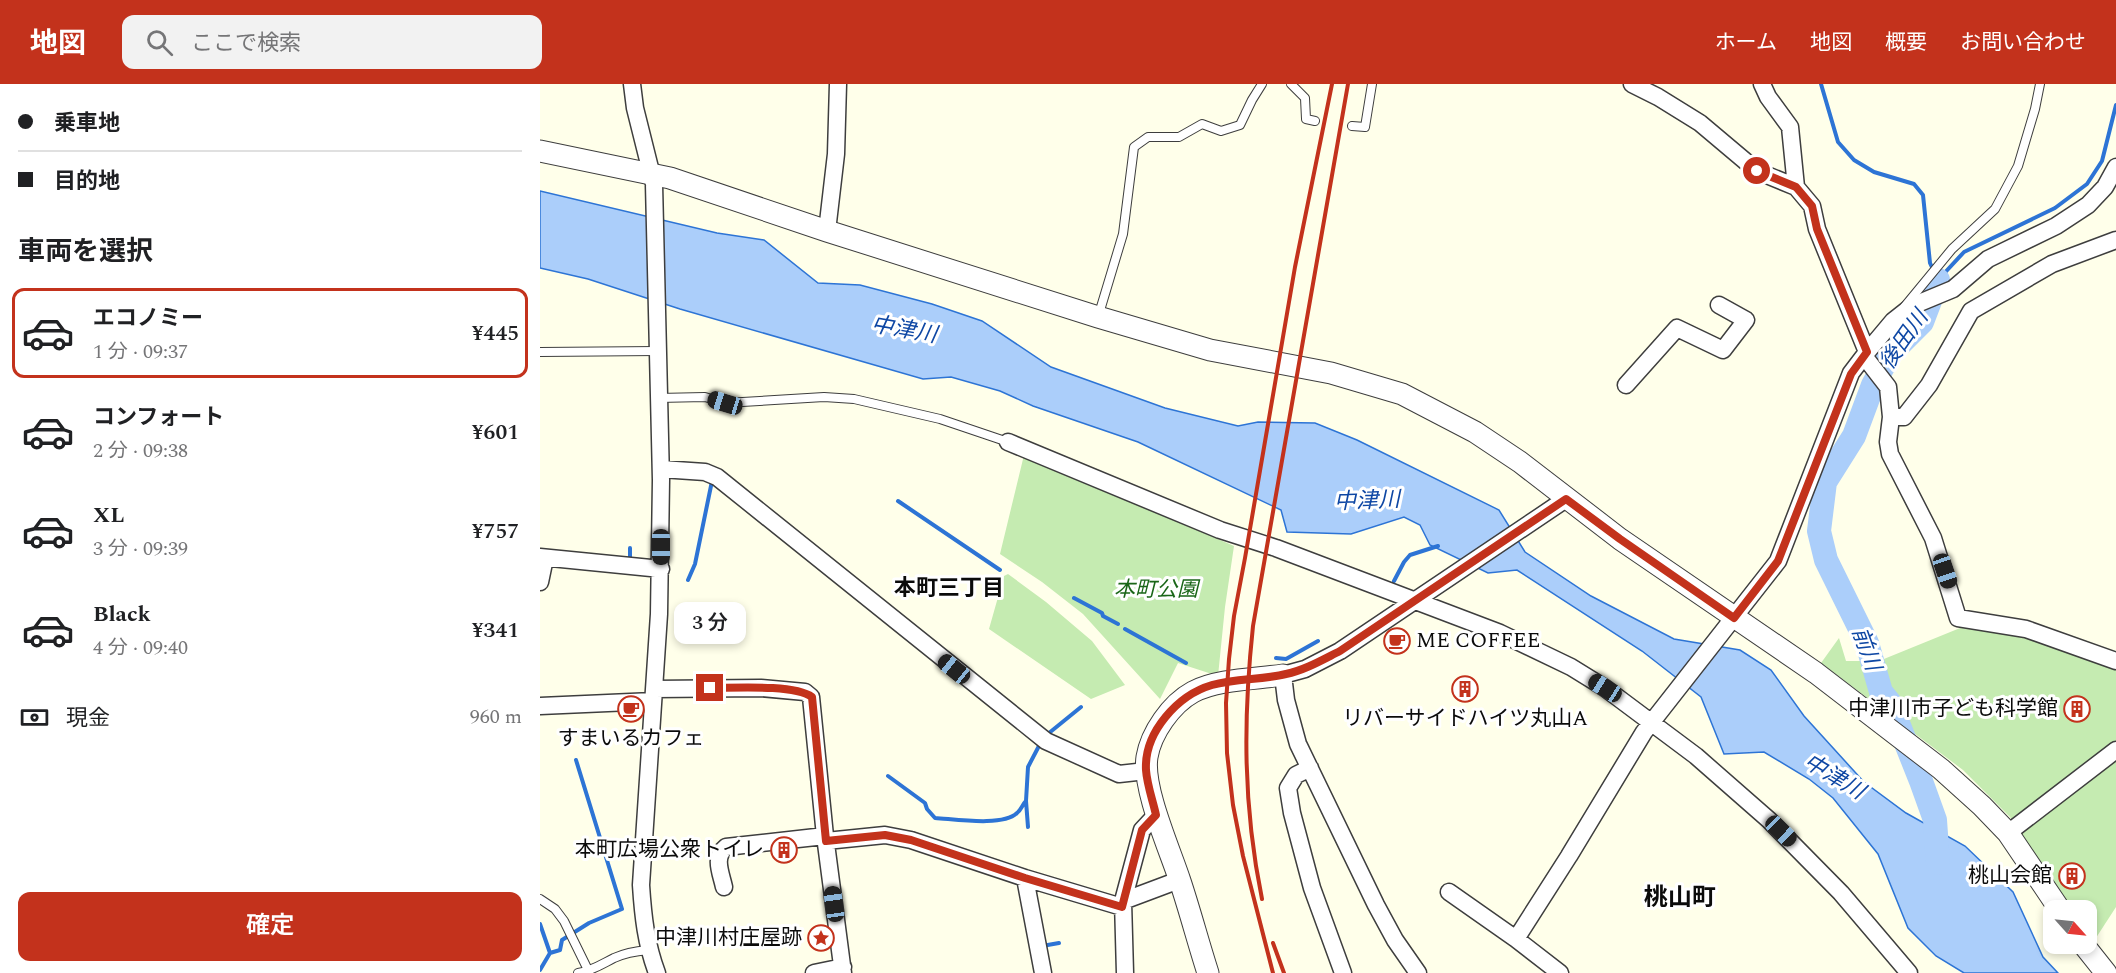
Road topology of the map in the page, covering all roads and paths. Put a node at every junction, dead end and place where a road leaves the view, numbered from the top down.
1 (632, 84) edge
2 (838, 84) edge
3 (1262, 84) edge
4 (1292, 84) edge
5 (1372, 84) edge
6 (1632, 84) edge
7 (1762, 84) edge
8 (2040, 84) edge
9 (1315, 121) dead end
10 (1352, 126) dead end
11 (540, 151) edge
12 (2116, 167) edge
13 (653, 179) junction
14 (1796, 187) junction
15 (826, 231) junction
16 (2116, 240) edge
17 (1719, 304) dead end
18 (1098, 317) junction
19 (1893, 321) junction
20 (658, 351) junction
21 (540, 352) edge
22 (1867, 356) junction
23 (1626, 385) dead end
24 (658, 398) junction
25 (1891, 417) junction
26 (1008, 442) joint
27 (661, 469) junction
28 (1559, 504) junction
29 (543, 557) edge
30 (661, 569) junction
31 (540, 582) edge
32 (1413, 601) junction
33 (1730, 622) junction
34 (2116, 661) edge
35 (1283, 675) junction
36 (654, 695) junction
37 (540, 706) edge
38 (1654, 719) junction
39 (2116, 750) edge
40 (1310, 768) junction
41 (1146, 771) junction
42 (1156, 815) junction
43 (2008, 833) junction
44 (826, 839) junction
45 (1025, 878) junction
46 (1179, 880) junction
47 (724, 887) dead end
48 (1449, 892) dead end
49 (540, 898) edge
50 (2053, 900) edge
51 (1123, 904) junction
52 (1516, 939) junction
53 (648, 950) junction
54 (2090, 954) edge
55 (843, 970) edge
56 (589, 972) edge
57 (578, 973) edge
58 (657, 973) edge
59 (814, 973) edge
60 (1043, 973) edge
61 (1125, 973) edge
62 (1208, 973) edge
63 (1343, 973) edge
64 (1418, 973) edge
65 (1560, 973) edge
66 (1909, 973) edge
67 (2106, 973) edge

1 - 13 street
2 - 15 street
3 - 18 lane
4 - 9 lane
5 - 10 lane
6 - 14 street
7 - 14 street
8 - 19 lane
11 - 13 street
12 - 19 street
13 - 15 street
13 - 20 street
14 - 22 street
15 - 18 street
16 - 25 street
17 - 23 street
18 - 28 street
19 - 22 street
20 - 21 lane
20 - 24 street
22 - 25 street
22 - 33 street
24 - 26 lane
24 - 27 street
25 - 34 street
26 - 32 street
27 - 30 street
27 - 41 street
28 - 32 street
28 - 33 street
29 - 30 street
29 - 31 street
30 - 36 street
32 - 35 street
32 - 38 street
33 - 38 street
33 - 43 street
35 - 40 street
35 - 41 street
36 - 37 street
36 - 44 street
36 - 53 street
38 - 52 street
38 - 66 street
39 - 43 street
40 - 63 street
40 - 64 street
41 - 42 street
42 - 46 street
42 - 51 street
43 - 50 street
44 - 45 street
44 - 47 street
44 - 55 street
45 - 51 street
45 - 60 street
46 - 51 street
46 - 62 street
48 - 52 street
49 - 56 lane
51 - 61 street
52 - 65 street
53 - 56 lane
53 - 58 street
54 - 67 street
55 - 59 street
56 - 57 lane

